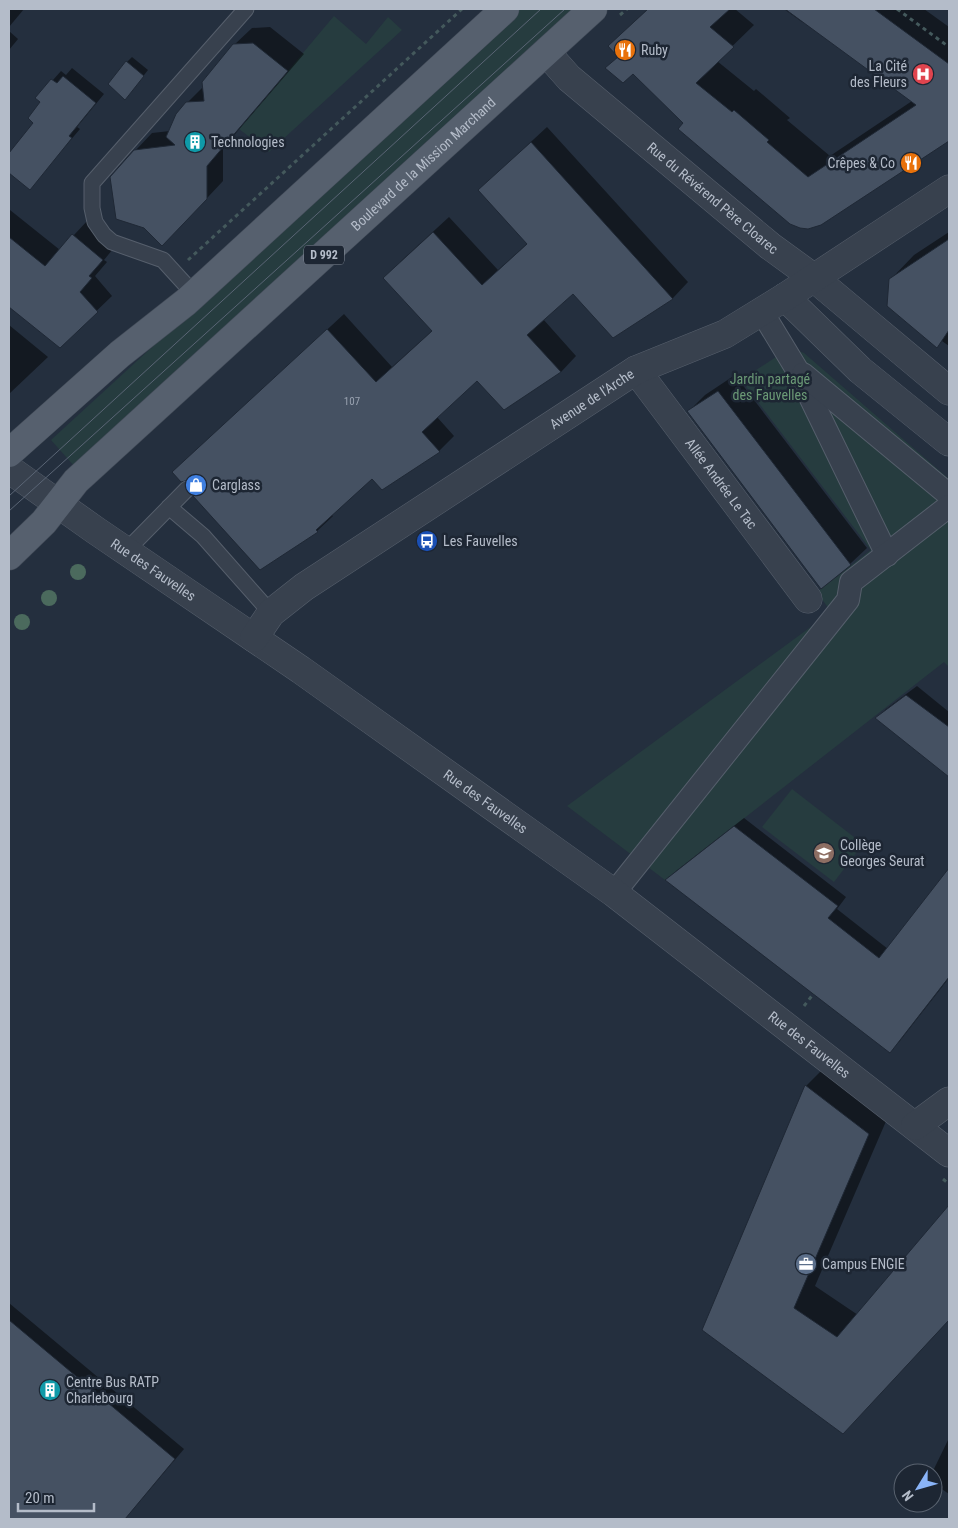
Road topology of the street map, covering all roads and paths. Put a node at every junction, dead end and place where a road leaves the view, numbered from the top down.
1 (246, 9) edge
2 (462, 9) edge
3 (505, 9) edge
4 (593, 9) edge
5 (896, 9) edge
6 (949, 47) edge
7 (546, 52) junction
8 (949, 189) edge
9 (174, 272) junction
10 (814, 278) junction
11 (194, 294) junction
12 (785, 297) junction
13 (762, 312) junction
14 (885, 338) junction
15 (796, 368) junction
16 (636, 370) junction
17 (860, 370) junction
18 (949, 391) edge
19 (949, 442) edge
20 (9, 453) edge
21 (9, 469) edge
22 (187, 489) dead end
23 (949, 495) edge
24 (57, 504) junction
25 (949, 506) edge
26 (169, 507) junction
27 (126, 551) junction
28 (887, 555) junction
29 (9, 556) edge
30 (808, 599) dead end
31 (271, 613) junction
32 (254, 638) junction
33 (614, 893) junction
34 (949, 1101) edge
35 (915, 1126) junction
36 (949, 1153) edge

1 - 9 lane
2 - 9 path
3 - 11 main road
4 - 7 main road, Boulevard de la Mission Marchand / D 992
5 - 6 path
7 - 10 street, Rue du Révérend Père Cloarec
7 - 24 main road, Boulevard de la Mission Marchand / D 992
8 - 10 street, Avenue de l'Arche
9 - 11 lane
10 - 12 street, Avenue de l'Arche
10 - 14 street, Rue du Révérend Père Cloarec
11 - 20 main road
12 - 13 street, Avenue de l'Arche
12 - 17 street
13 - 15 street
13 - 16 street, Avenue de l'Arche
14 - 17 street
14 - 18 street, Rue du Révérend Père Cloarec
15 - 23 street
15 - 28 street
16 - 30 street, Allée Andrée Le Tac
16 - 31 street, Avenue de l'Arche
17 - 19 street
21 - 24 street, Rue des Fauvelles
22 - 26 lane
24 - 27 street, Rue des Fauvelles
24 - 29 main road, D 992
25 - 28 street
26 - 27 lane
26 - 31 lane
27 - 32 street, Rue des Fauvelles
28 - 33 street
31 - 32 street, Avenue de l'Arche
32 - 33 street, Rue des Fauvelles
33 - 35 street, Rue des Fauvelles
34 - 35 street
35 - 36 street, Rue des Fauvelles

